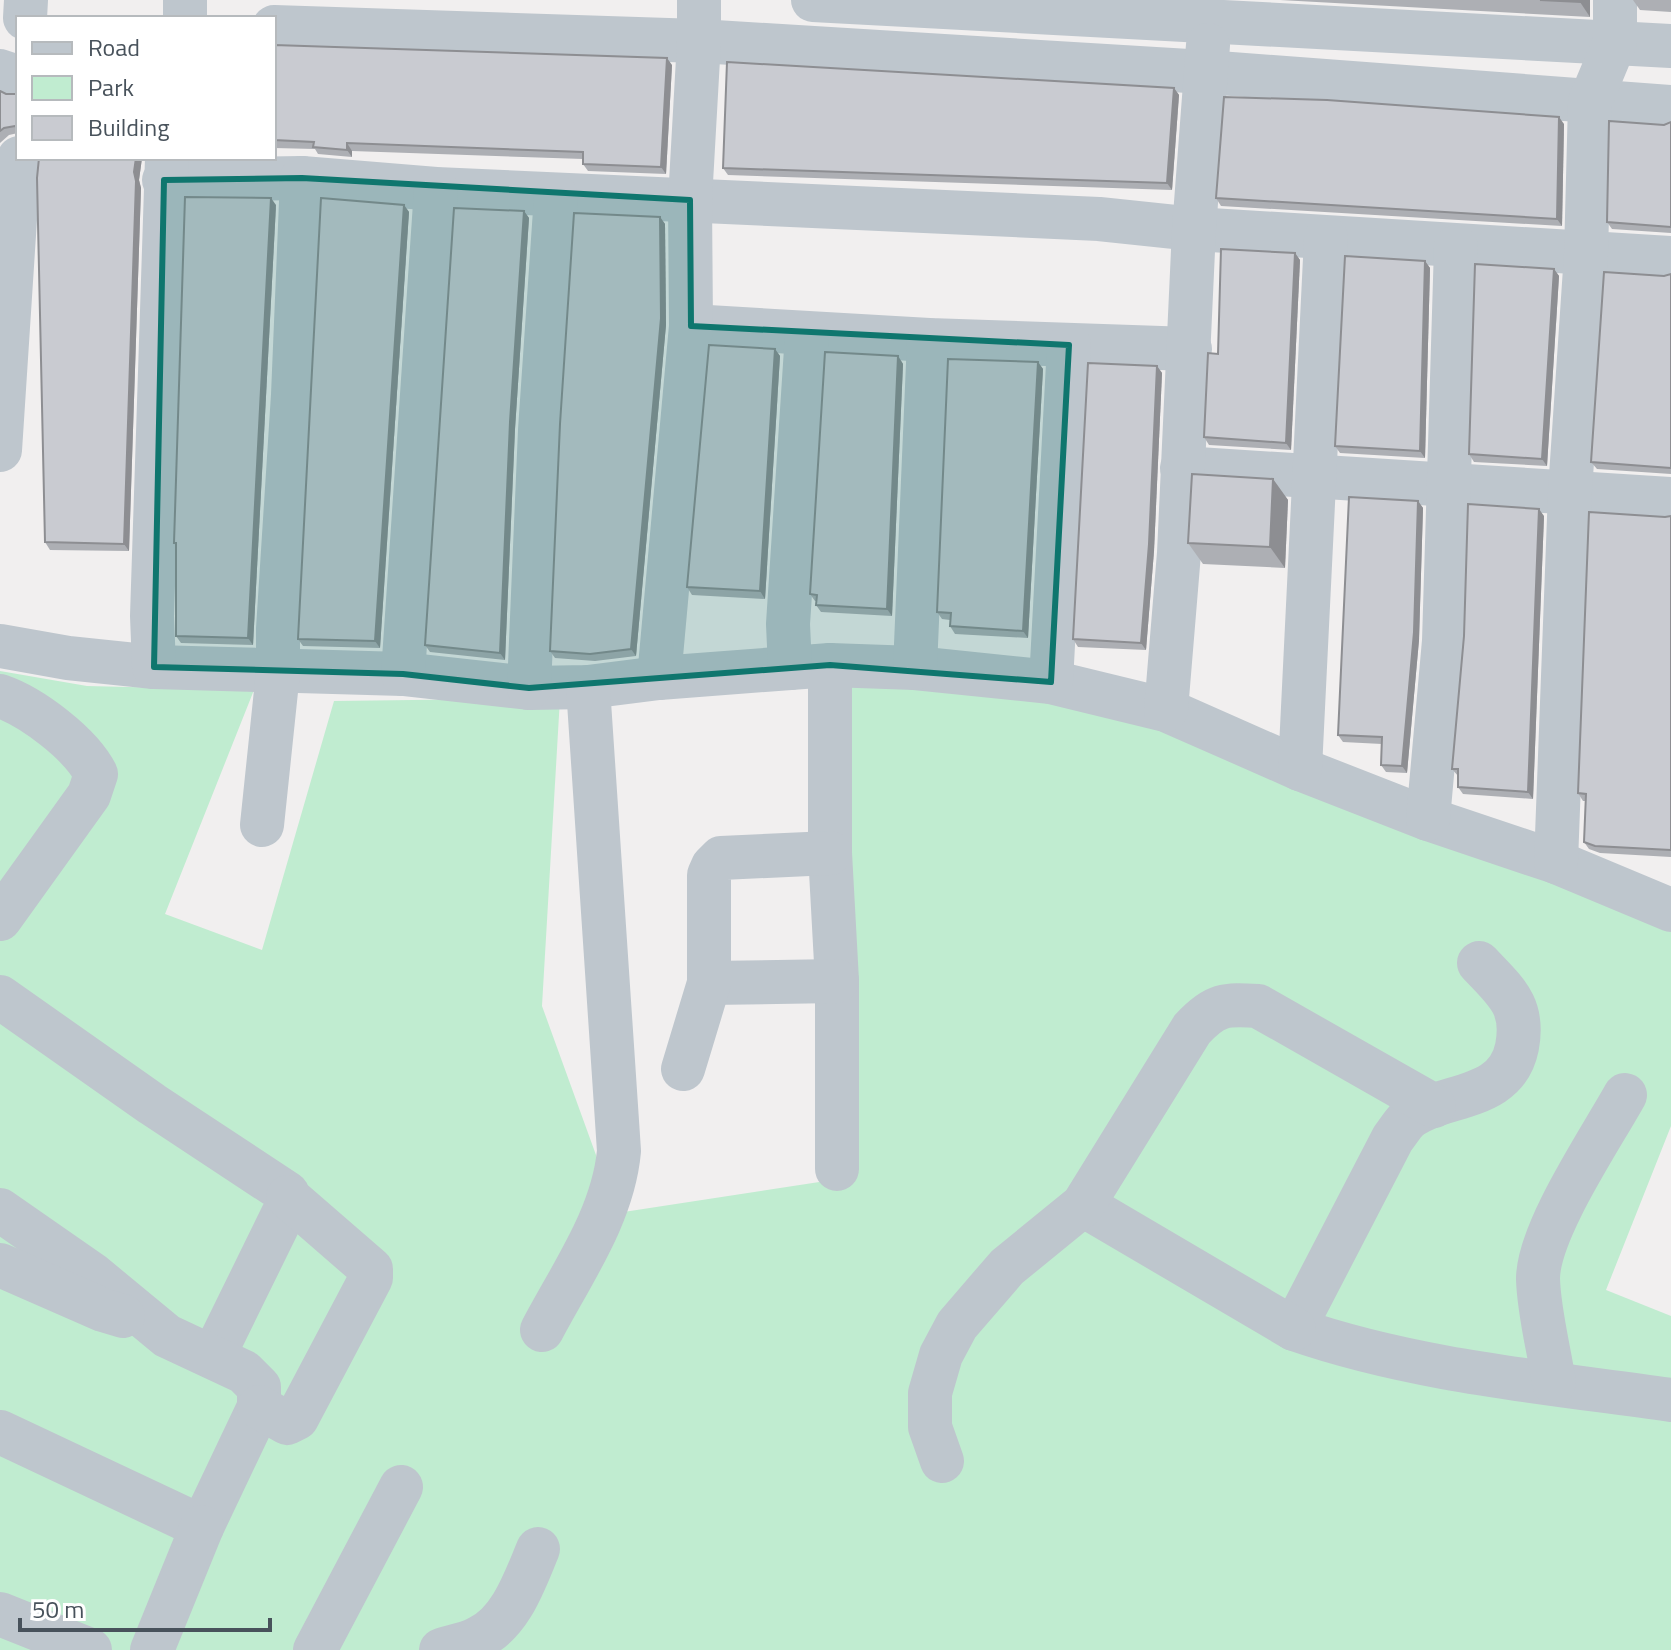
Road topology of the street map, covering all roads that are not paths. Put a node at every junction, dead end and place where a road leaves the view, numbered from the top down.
1 (813, 0) edge
2 (1212, 11) edge
3 (699, 21) edge
4 (1615, 21) edge
5 (276, 27) edge
6 (1671, 46) edge
7 (1205, 72) junction
8 (1590, 102) junction
9 (1671, 107) edge
10 (19, 160) edge
11 (166, 169) edge
12 (302, 178) junction
13 (436, 189) junction
14 (556, 196) junction
15 (690, 200) junction
16 (1194, 229) junction
17 (8, 235) edge
18 (1326, 238) junction
19 (1456, 247) junction
20 (1586, 254) junction
21 (1671, 258) edge
22 (691, 326) junction
23 (807, 334) junction
24 (929, 340) junction
25 (1069, 345) junction
26 (1190, 349) junction
27 (2, 365) edge
28 (0, 438) edge
29 (1182, 468) junction
30 (1316, 478) junction
31 (1450, 483) junction
32 (1570, 491) junction
33 (1671, 499) edge
34 (0, 646) edge
35 (154, 667) junction
36 (810, 667) junction
37 (915, 668) junction
38 (278, 672) junction
39 (403, 674) junction
40 (659, 678) junction
41 (1051, 682) junction
42 (588, 687) junction
43 (529, 688) junction
44 (0, 696) edge
45 (1166, 710) junction
46 (1300, 769) junction
47 (1428, 819) junction
48 (262, 825) dead end
49 (830, 853) junction
50 (1556, 862) junction
51 (1671, 910) edge
52 (0, 919) edge
53 (1479, 963) dead end
54 (837, 981) junction
55 (709, 983) junction
56 (0, 997) edge
57 (683, 1069) dead end
58 (1625, 1095) dead end
59 (1434, 1106) junction
60 (837, 1169) dead end
61 (288, 1197) junction
62 (1083, 1205) junction
63 (0, 1210) edge
64 (0, 1265) edge
65 (149, 1323) junction
66 (1294, 1329) junction
67 (542, 1330) dead end
68 (213, 1357) junction
69 (1554, 1383) junction
70 (1671, 1400) edge
71 (259, 1407) junction
72 (0, 1432) edge
73 (942, 1461) dead end
74 (401, 1487) dead end
75 (202, 1527) junction
76 (538, 1549) dead end
77 (0, 1614) edge
78 (90, 1650) edge
79 (152, 1650) edge
80 (315, 1650) edge
81 (441, 1650) edge

1 - 2 street
2 - 4 street
2 - 7 street
3 - 5 street
3 - 7 street
3 - 15 street
4 - 6 street
4 - 8 street
7 - 8 street
7 - 16 street
8 - 9 street
8 - 20 street
10 - 17 street
11 - 12 street
11 - 35 street
12 - 13 street
12 - 38 street
13 - 14 street
13 - 39 street
14 - 15 street
14 - 43 street
15 - 16 street
15 - 22 street
16 - 18 street
16 - 26 street
17 - 27 street
18 - 19 street
18 - 30 street
19 - 20 street
19 - 31 street
20 - 21 street
20 - 32 street
22 - 23 street
22 - 40 street
23 - 24 street
23 - 36 street
24 - 25 street
24 - 37 street
25 - 26 street
25 - 41 street
26 - 29 street
27 - 28 street
29 - 30 street
29 - 45 street
30 - 31 street
30 - 46 street
31 - 32 street
31 - 47 street
32 - 33 street
32 - 50 street
34 - 35 street
35 - 38 street
36 - 37 street
36 - 40 street
36 - 49 street
37 - 41 street
38 - 39 street
38 - 48 street
39 - 43 street
40 - 42 street
41 - 45 street
42 - 43 street
42 - 67 street
44 - 52 street
45 - 46 street
46 - 47 street
47 - 50 street
49 - 54 street
49 - 55 street
50 - 51 street
53 - 59 street
54 - 55 street
54 - 60 street
55 - 57 street
56 - 61 street
58 - 69 street
59 - 62 street
59 - 66 street
61 - 68 street
61 - 71 street
62 - 66 street
62 - 73 street
63 - 65 street
64 - 65 street
65 - 68 street
66 - 69 street
68 - 71 street
69 - 70 street
71 - 75 street
72 - 75 street
74 - 80 street
75 - 79 street
76 - 81 street
77 - 78 street

